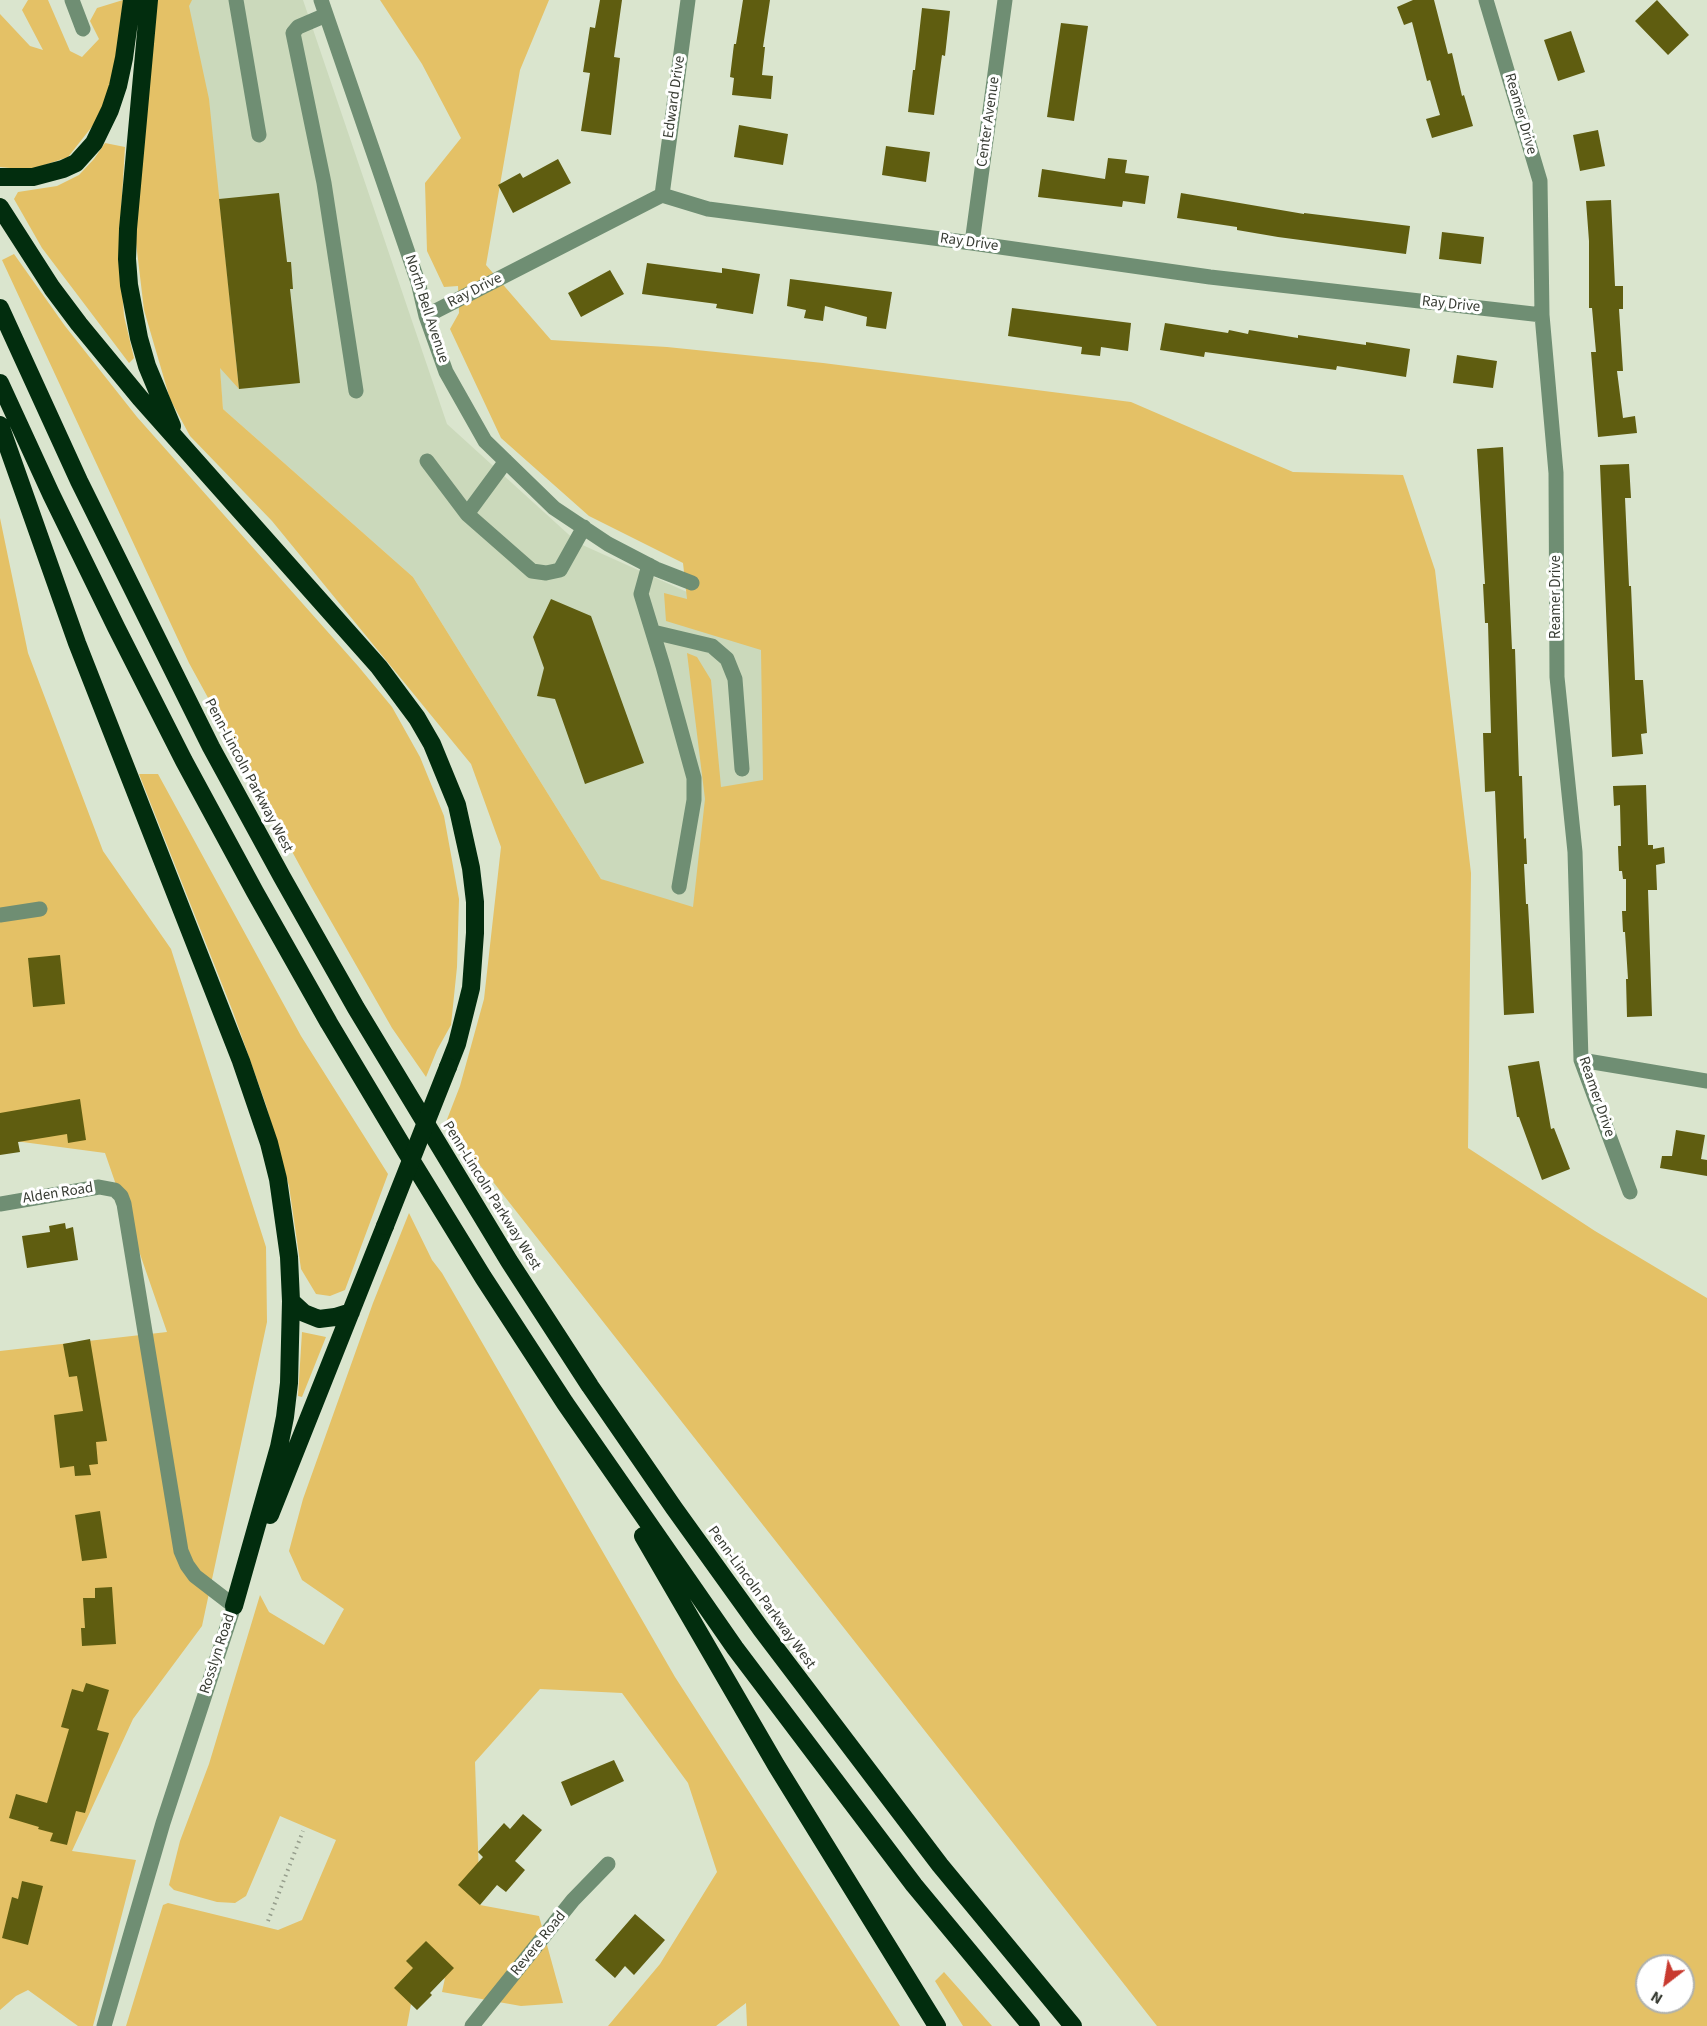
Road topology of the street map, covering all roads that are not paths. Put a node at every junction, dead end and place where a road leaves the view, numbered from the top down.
1 (72, 0) edge
2 (132, 0) edge
3 (149, 0) edge
4 (236, 0) edge
5 (321, 0) edge
6 (688, 0) edge
7 (1005, 0) edge
8 (1486, 0) edge
9 (326, 15) junction
10 (83, 29) dead end
11 (259, 135) dead end
12 (0, 177) edge
13 (662, 195) junction
14 (0, 207) edge
15 (972, 243) junction
16 (0, 308) edge
17 (1542, 315) junction
18 (426, 316) junction
19 (0, 383) edge
20 (356, 391) dead end
21 (0, 425) edge
22 (178, 441) junction
23 (428, 461) dead end
24 (506, 461) junction
25 (467, 514) junction
26 (584, 527) junction
27 (649, 565) junction
28 (692, 583) dead end
29 (652, 632) junction
30 (742, 769) dead end
31 (679, 887) dead end
32 (40, 909) dead end
33 (0, 915) edge
34 (1581, 1060) junction
35 (1707, 1081) edge
36 (115, 1190) joint
37 (1630, 1192) dead end
38 (0, 1204) edge
39 (291, 1301) junction
40 (351, 1312) junction
41 (565, 1403) junction
42 (234, 1606) junction
43 (608, 1864) dead end
44 (104, 2026) edge
45 (472, 2026) edge
46 (937, 2026) edge
47 (1031, 2026) edge
48 (1073, 2026) edge

1 - 10 street
2 - 12 highway
3 - 22 highway
4 - 11 street
5 - 9 street, North Bell Avenue
6 - 13 street, Edward Drive
7 - 15 street, Center Avenue
8 - 17 street, Reamer Drive
9 - 18 street, North Bell Avenue
9 - 20 street
13 - 15 street, Ray Drive
13 - 18 street, Ray Drive
14 - 22 highway
15 - 17 street, Ray Drive
16 - 48 highway, Penn-Lincoln Parkway West
17 - 34 street, Reamer Drive
18 - 24 street, North Bell Avenue
19 - 41 highway
21 - 39 highway
22 - 40 highway, bridge
23 - 25 street
24 - 25 street
24 - 26 street, North Bell Avenue
25 - 26 street
26 - 27 street, North Bell Avenue
27 - 28 street, North Bell Avenue
27 - 29 street
29 - 30 street
29 - 31 street
32 - 33 street
34 - 35 street
34 - 37 street, Reamer Drive
36 - 38 street, Alden Road
36 - 42 street, Rosslyn Road
39 - 40 highway
39 - 42 highway
40 - 42 highway
41 - 46 highway
41 - 47 highway
42 - 44 street, Rosslyn Road
43 - 45 street, Revere Road

